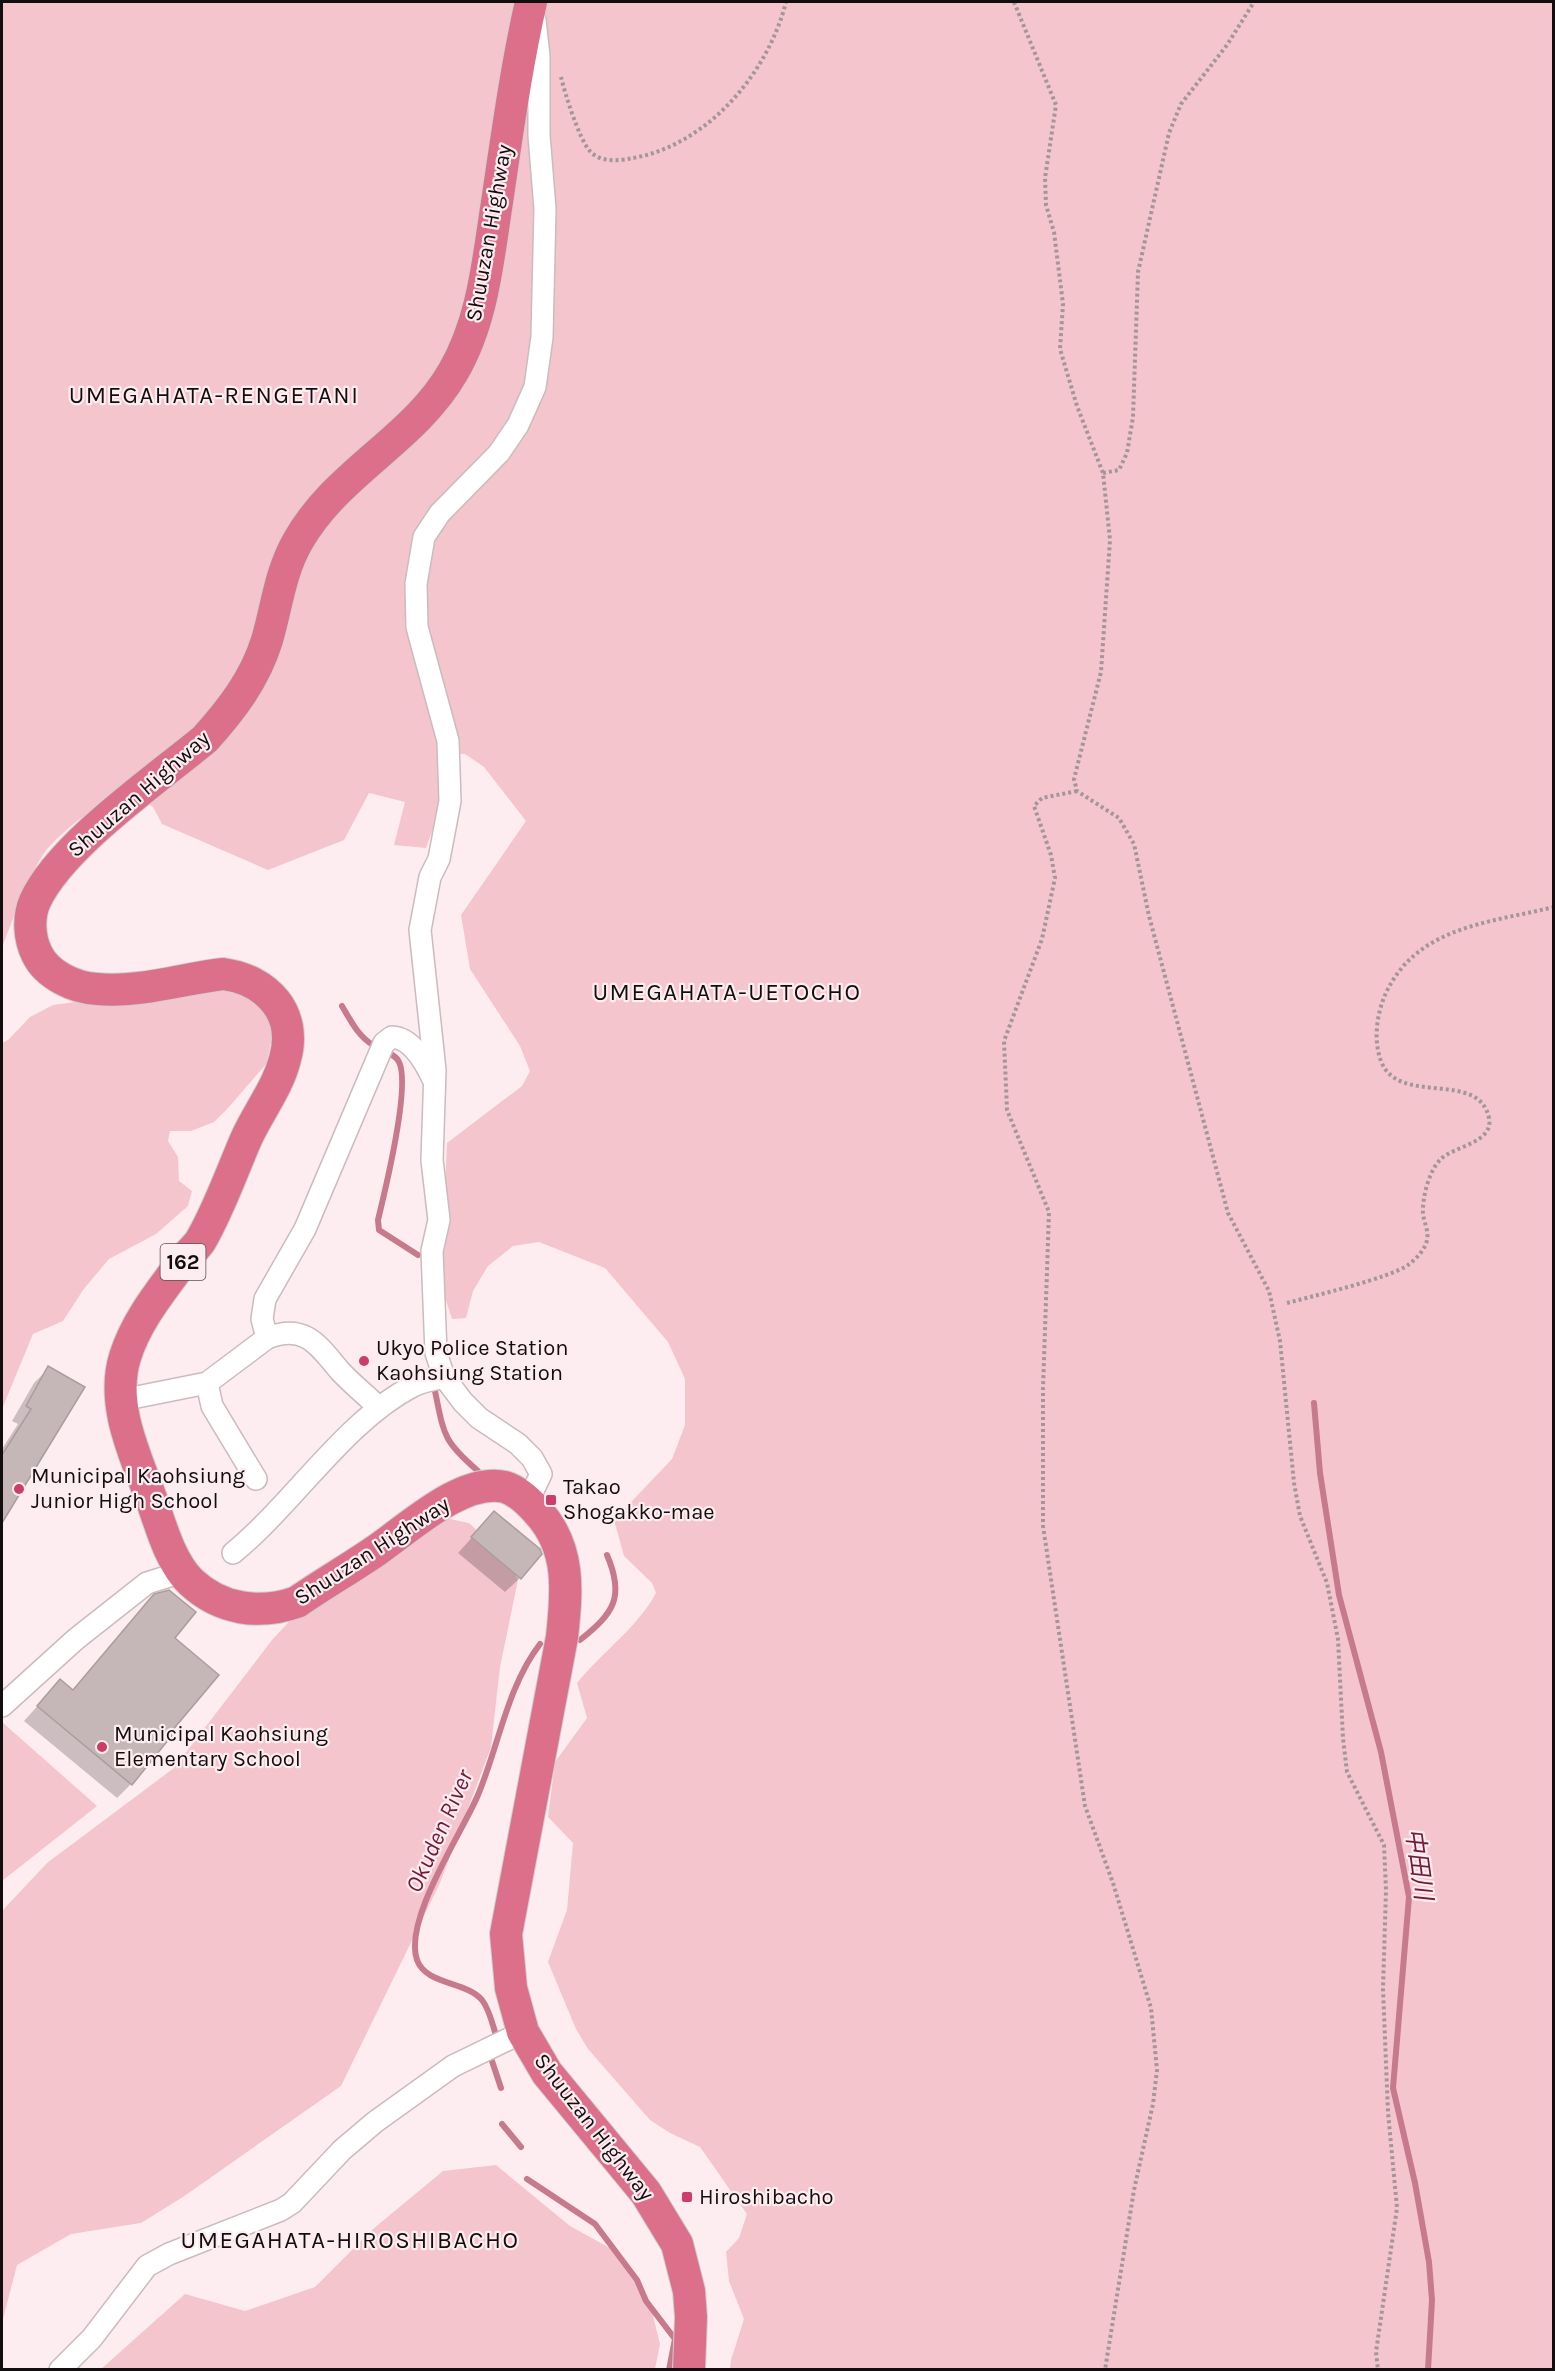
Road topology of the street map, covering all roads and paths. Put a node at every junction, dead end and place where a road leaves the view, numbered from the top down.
1 (786, 2) edge
2 (1014, 2) edge
3 (1254, 2) edge
4 (531, 3) edge
5 (560, 72) dead end
6 (1103, 473) junction
7 (1077, 791) junction
8 (1554, 907) edge
9 (435, 1084) junction
10 (1287, 1303) dead end
11 (267, 1338) junction
12 (444, 1377) junction
13 (207, 1383) junction
14 (122, 1400) junction
15 (378, 1407) junction
16 (256, 1479) dead end
17 (528, 1501) junction
18 (233, 1553) dead end
19 (182, 1572) junction
20 (2, 1706) edge
21 (523, 2032) junction
22 (60, 2370) edge
23 (689, 2370) edge
24 (1105, 2370) edge
25 (1378, 2370) edge

1 - 5 path
2 - 6 path
3 - 6 path
4 - 9 street
4 - 14 highway, Shuuzan Highway / 162
6 - 7 path
7 - 24 path
7 - 25 path
8 - 10 path
9 - 11 street
9 - 12 street
11 - 13 street
11 - 15 street
12 - 15 street
12 - 17 street
13 - 14 street
13 - 16 street
14 - 19 highway, Shuuzan Highway / 162
15 - 18 street
17 - 19 highway, Shuuzan Highway / 162
17 - 21 highway, Shuuzan Highway / 162
19 - 20 street
21 - 22 street
21 - 23 highway, Shuuzan Highway / 162

